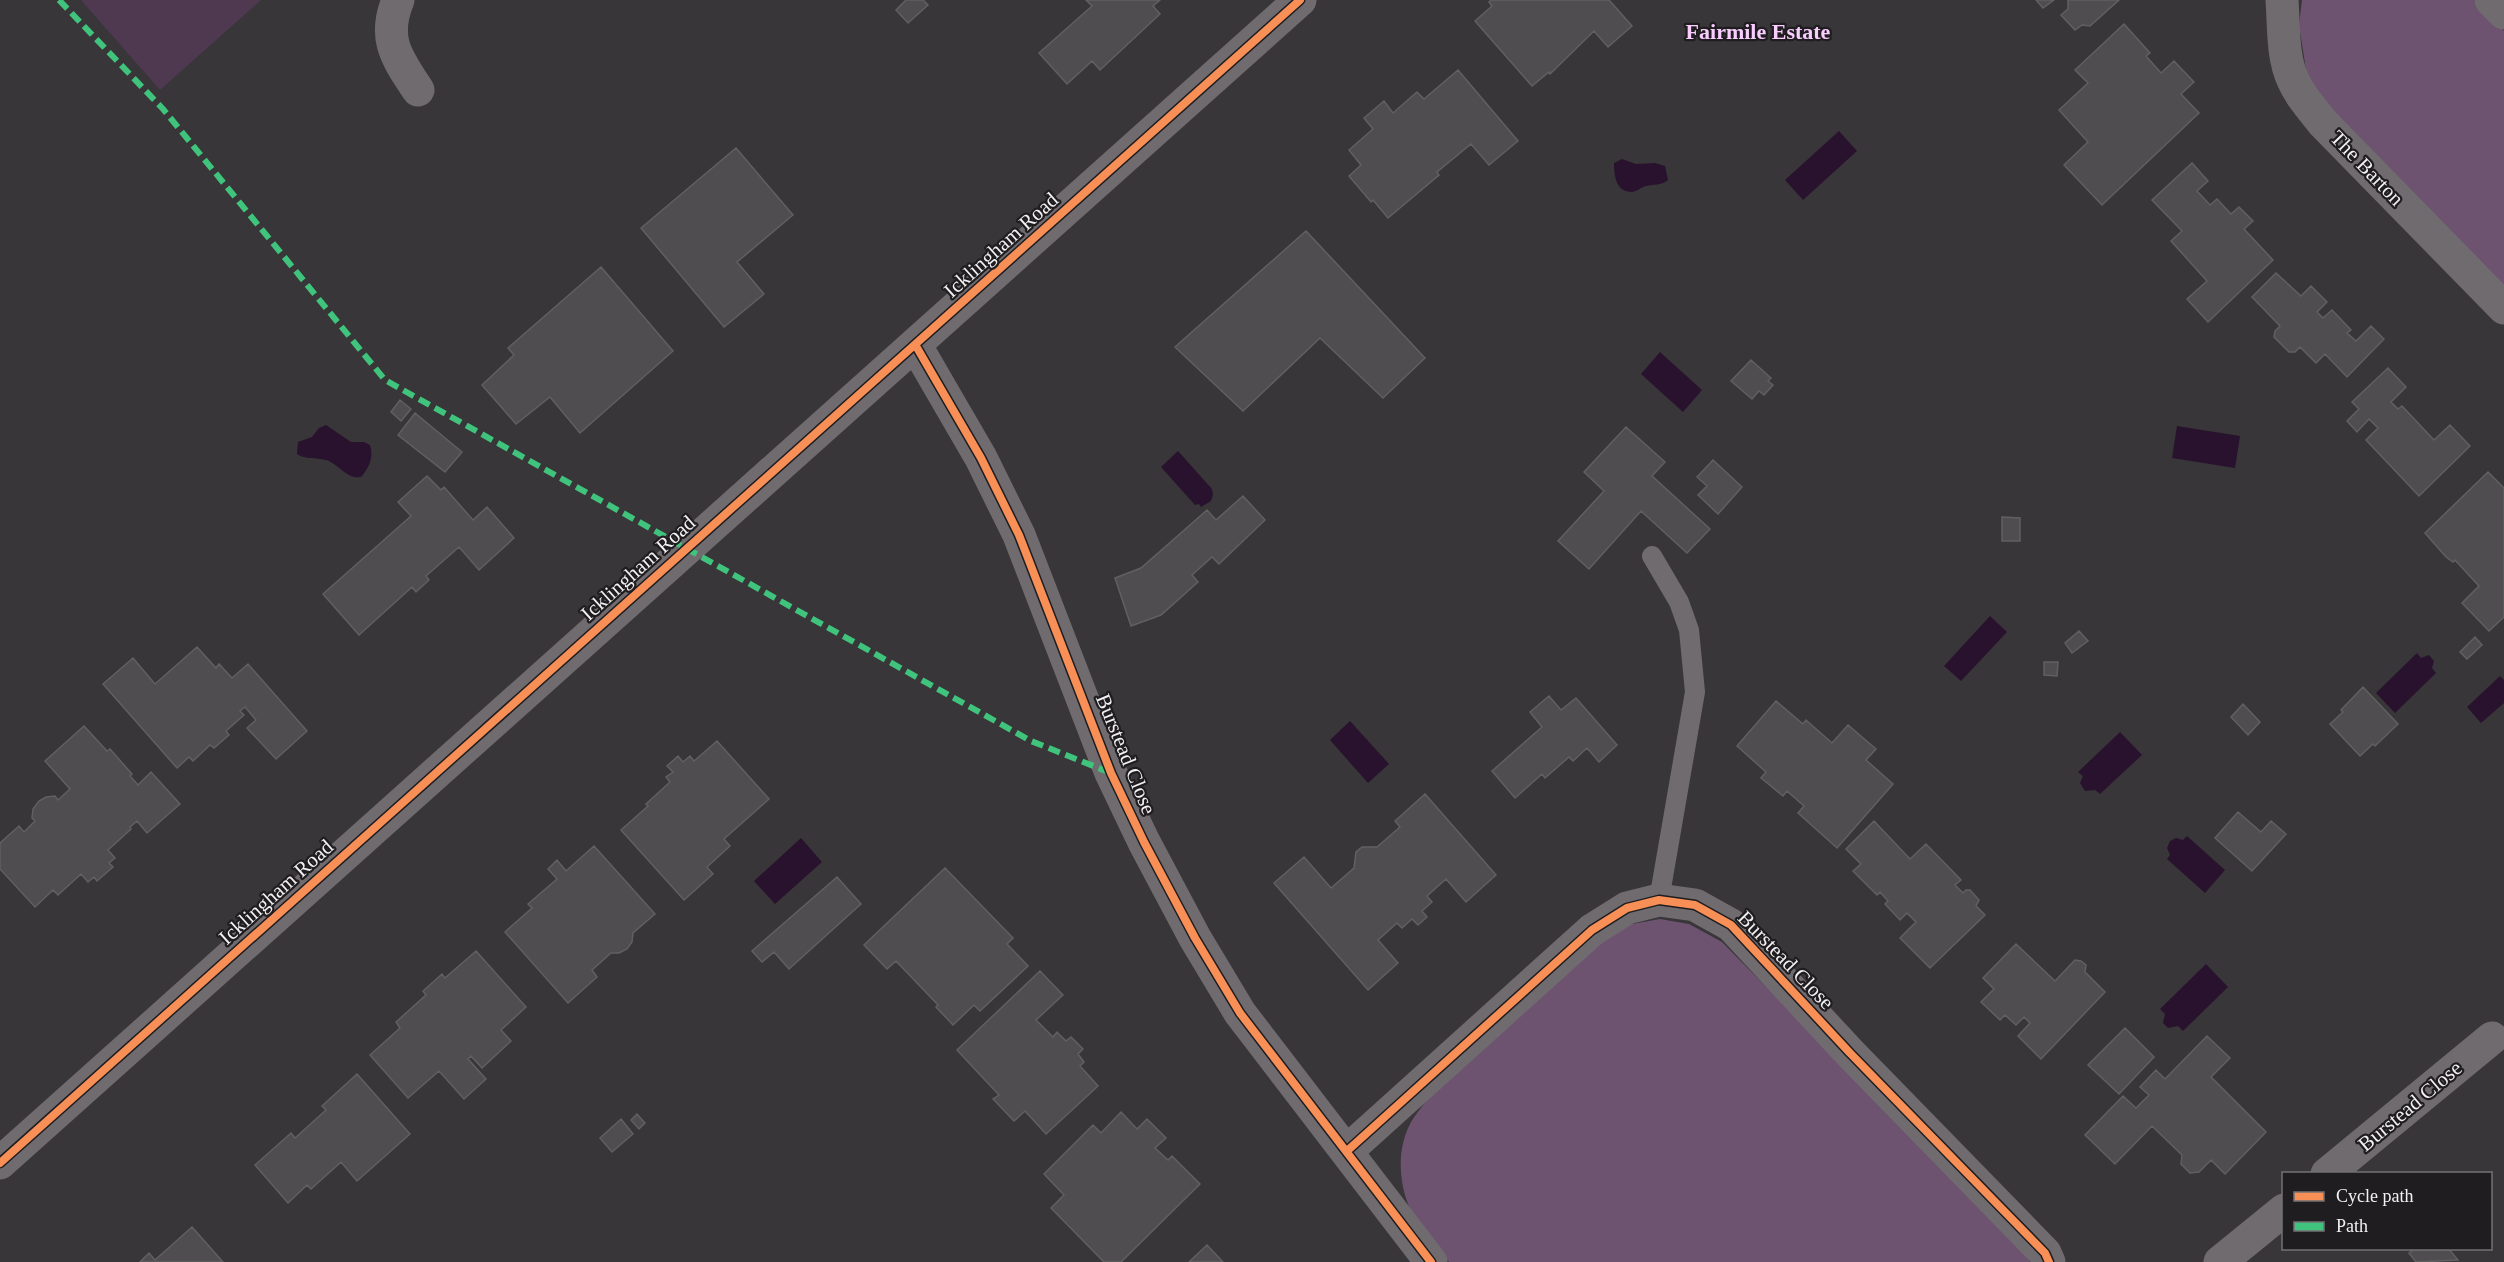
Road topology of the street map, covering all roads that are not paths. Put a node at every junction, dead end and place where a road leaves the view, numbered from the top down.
1 (398, 0) edge
2 (1300, 0) edge
3 (2282, 0) edge
4 (2492, 0) edge
5 (2504, 13) edge
6 (418, 90) dead end
7 (2504, 308) edge
8 (916, 346) junction
9 (1652, 556) dead end
10 (1659, 900) junction
11 (2492, 1038) dead end
12 (1347, 1150) junction
13 (0, 1163) edge
14 (2328, 1172) edge
15 (2282, 1211) edge
16 (1431, 1262) edge
17 (2049, 1262) edge
18 (2220, 1262) edge

1 - 6 street
2 - 8 street, Icklingham Road
3 - 7 street, The Barton
4 - 5 street
8 - 12 street, Burstead Close
8 - 13 street, Icklingham Road
9 - 10 lane
10 - 12 street, Burstead Close
10 - 17 street, Burstead Close
11 - 14 street, Burstead Close
12 - 16 street, Burstead Close
15 - 18 street

